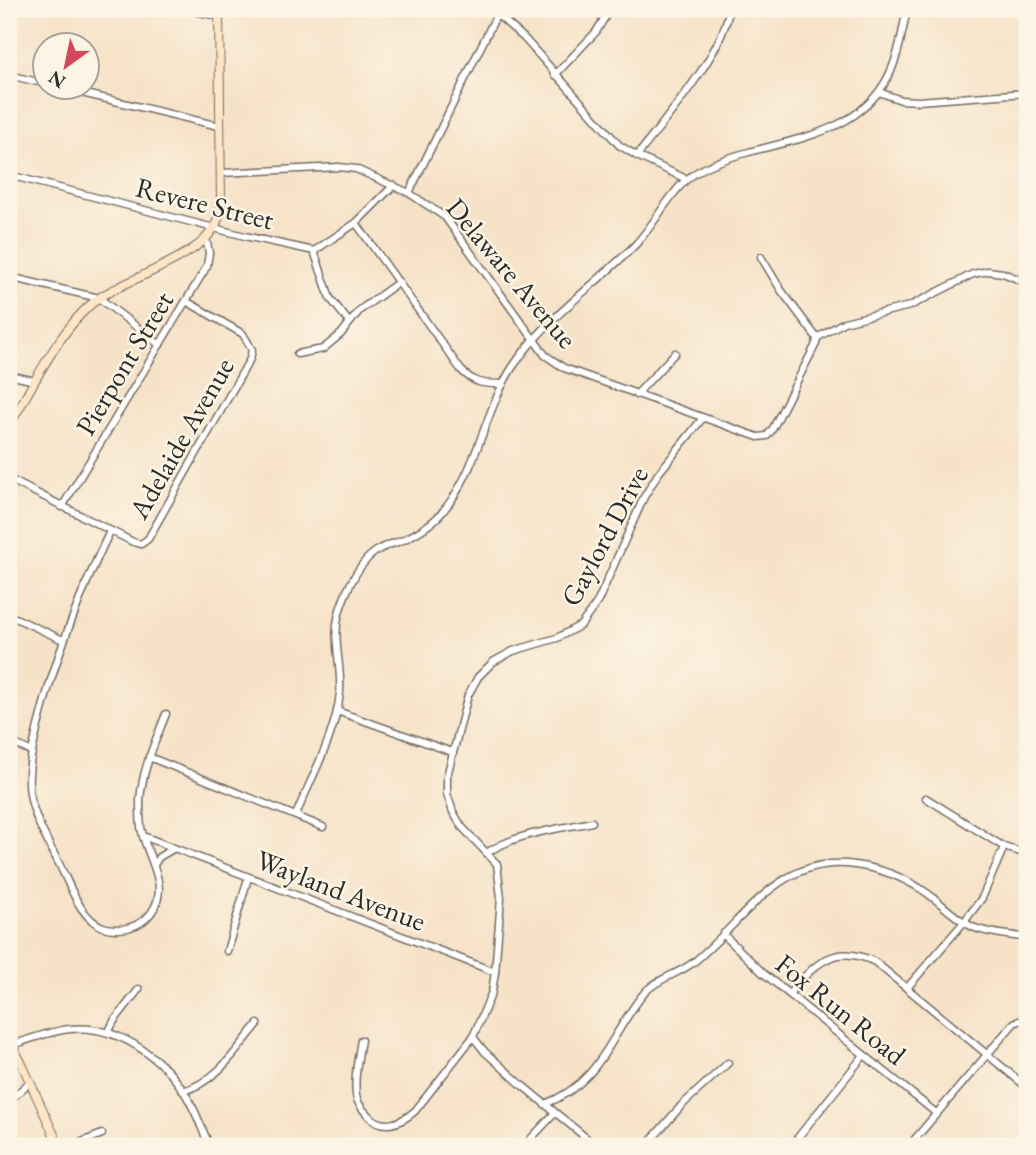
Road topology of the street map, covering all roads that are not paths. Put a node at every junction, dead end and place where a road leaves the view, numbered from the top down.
1 (185, 9) edge
2 (610, 9) edge
3 (729, 9) edge
4 (907, 9) edge
5 (494, 11) edge
6 (219, 12) edge
7 (9, 75) edge
8 (555, 75) junction
9 (32, 81) edge
10 (879, 92) junction
11 (1027, 93) edge
12 (102, 98) edge
13 (219, 126) junction
14 (637, 156) junction
15 (221, 173) junction
16 (9, 175) edge
17 (686, 179) junction
18 (394, 186) junction
19 (409, 193) junction
20 (356, 223) junction
21 (214, 228) junction
22 (206, 238) junction
23 (314, 251) junction
24 (761, 257) dead end
25 (9, 277) edge
26 (399, 282) junction
27 (1027, 283) edge
28 (99, 298) junction
29 (186, 301) junction
30 (349, 322) junction
31 (817, 338) junction
32 (534, 339) junction
33 (160, 345) junction
34 (675, 353) dead end
35 (297, 354) dead end
36 (9, 375) edge
37 (36, 381) junction
38 (503, 384) junction
39 (636, 395) junction
40 (702, 419) junction
41 (9, 426) edge
42 (9, 480) edge
43 (62, 507) junction
44 (110, 531) junction
45 (9, 615) edge
46 (63, 640) junction
47 (337, 711) junction
48 (166, 715) dead end
49 (9, 741) edge
50 (32, 752) junction
51 (452, 752) junction
52 (149, 757) junction
53 (926, 798) dead end
54 (296, 815) junction
55 (592, 822) dead end
56 (323, 827) dead end
57 (144, 836) junction
58 (1004, 847) junction
59 (173, 849) junction
60 (488, 852) junction
61 (1027, 854) edge
62 (154, 865) junction
63 (247, 878) junction
64 (964, 922) junction
65 (723, 934) junction
66 (1027, 938) edge
67 (227, 951) dead end
68 (495, 972) junction
69 (907, 988) junction
70 (139, 989) dead end
71 (789, 994) junction
72 (1027, 1018) edge
73 (258, 1024) dead end
74 (108, 1033) junction
75 (472, 1037) junction
76 (361, 1040) dead end
77 (10, 1042) edge
78 (987, 1053) junction
79 (864, 1055) junction
80 (728, 1063) dead end
81 (30, 1082) junction
82 (1027, 1090) edge
83 (183, 1091) junction
84 (9, 1101) edge
85 (545, 1104) junction
86 (554, 1114) junction
87 (936, 1114) junction
88 (102, 1134) dead end
89 (59, 1146) edge
90 (72, 1146) edge
91 (210, 1146) edge
92 (524, 1146) edge
93 (596, 1146) edge
94 (646, 1146) edge
95 (791, 1146) edge
96 (909, 1146) edge

1 - 6 street
2 - 8 street
3 - 14 street
4 - 10 street
5 - 8 street
5 - 19 street
6 - 13 main road
7 - 9 street
8 - 14 street
10 - 11 street
10 - 17 street
12 - 13 street
13 - 15 main road
14 - 17 street
15 - 18 street, Delaware Avenue
15 - 21 main road
16 - 21 street, Revere Street
17 - 32 street
18 - 19 street, Delaware Avenue
18 - 20 street
19 - 32 street, Delaware Avenue
20 - 23 street
20 - 26 street
21 - 22 main road
21 - 23 street, Revere Street
22 - 28 main road
22 - 29 street, Pierpont Street
23 - 30 street
24 - 31 street
25 - 28 street
26 - 30 street
26 - 38 street
27 - 31 street
28 - 33 street
28 - 37 main road
29 - 33 street, Pierpont Street
29 - 44 street, Adelaide Avenue
30 - 35 street
31 - 40 street, Delaware Avenue
32 - 38 street
32 - 39 street, Delaware Avenue
33 - 43 street, Pierpont Street
34 - 39 street
36 - 37 street
37 - 41 main road
38 - 47 street
39 - 40 street, Delaware Avenue
40 - 51 street, Gaylord Drive
42 - 43 street
43 - 44 street
44 - 46 street
45 - 46 street
46 - 50 street
47 - 51 street
47 - 54 street
48 - 52 street
49 - 50 street
50 - 62 street
51 - 60 street, Gaylord Drive
52 - 54 street
52 - 57 street
53 - 58 street
54 - 56 street
55 - 60 street
57 - 59 street, Wayland Avenue
57 - 62 street
58 - 61 street
58 - 64 street
59 - 62 street
59 - 63 street, Wayland Avenue
60 - 68 street, Gaylord Drive
63 - 67 street
63 - 68 street, Wayland Avenue
64 - 65 street
64 - 66 street
64 - 69 street
65 - 71 street, Fox Run Road
65 - 85 street
68 - 75 street, Gaylord Drive
69 - 71 street
69 - 78 street
70 - 74 street
71 - 79 street, Fox Run Road
72 - 78 street
73 - 83 street
74 - 77 street
74 - 83 street
75 - 76 street, Gaylord Drive
75 - 85 street
77 - 81 main road
78 - 82 street
78 - 87 street
79 - 87 street, Fox Run Road
79 - 95 street
80 - 94 street
81 - 84 street
81 - 89 main road
83 - 91 street
85 - 86 street
86 - 92 street
86 - 93 street
87 - 96 street
88 - 90 street

